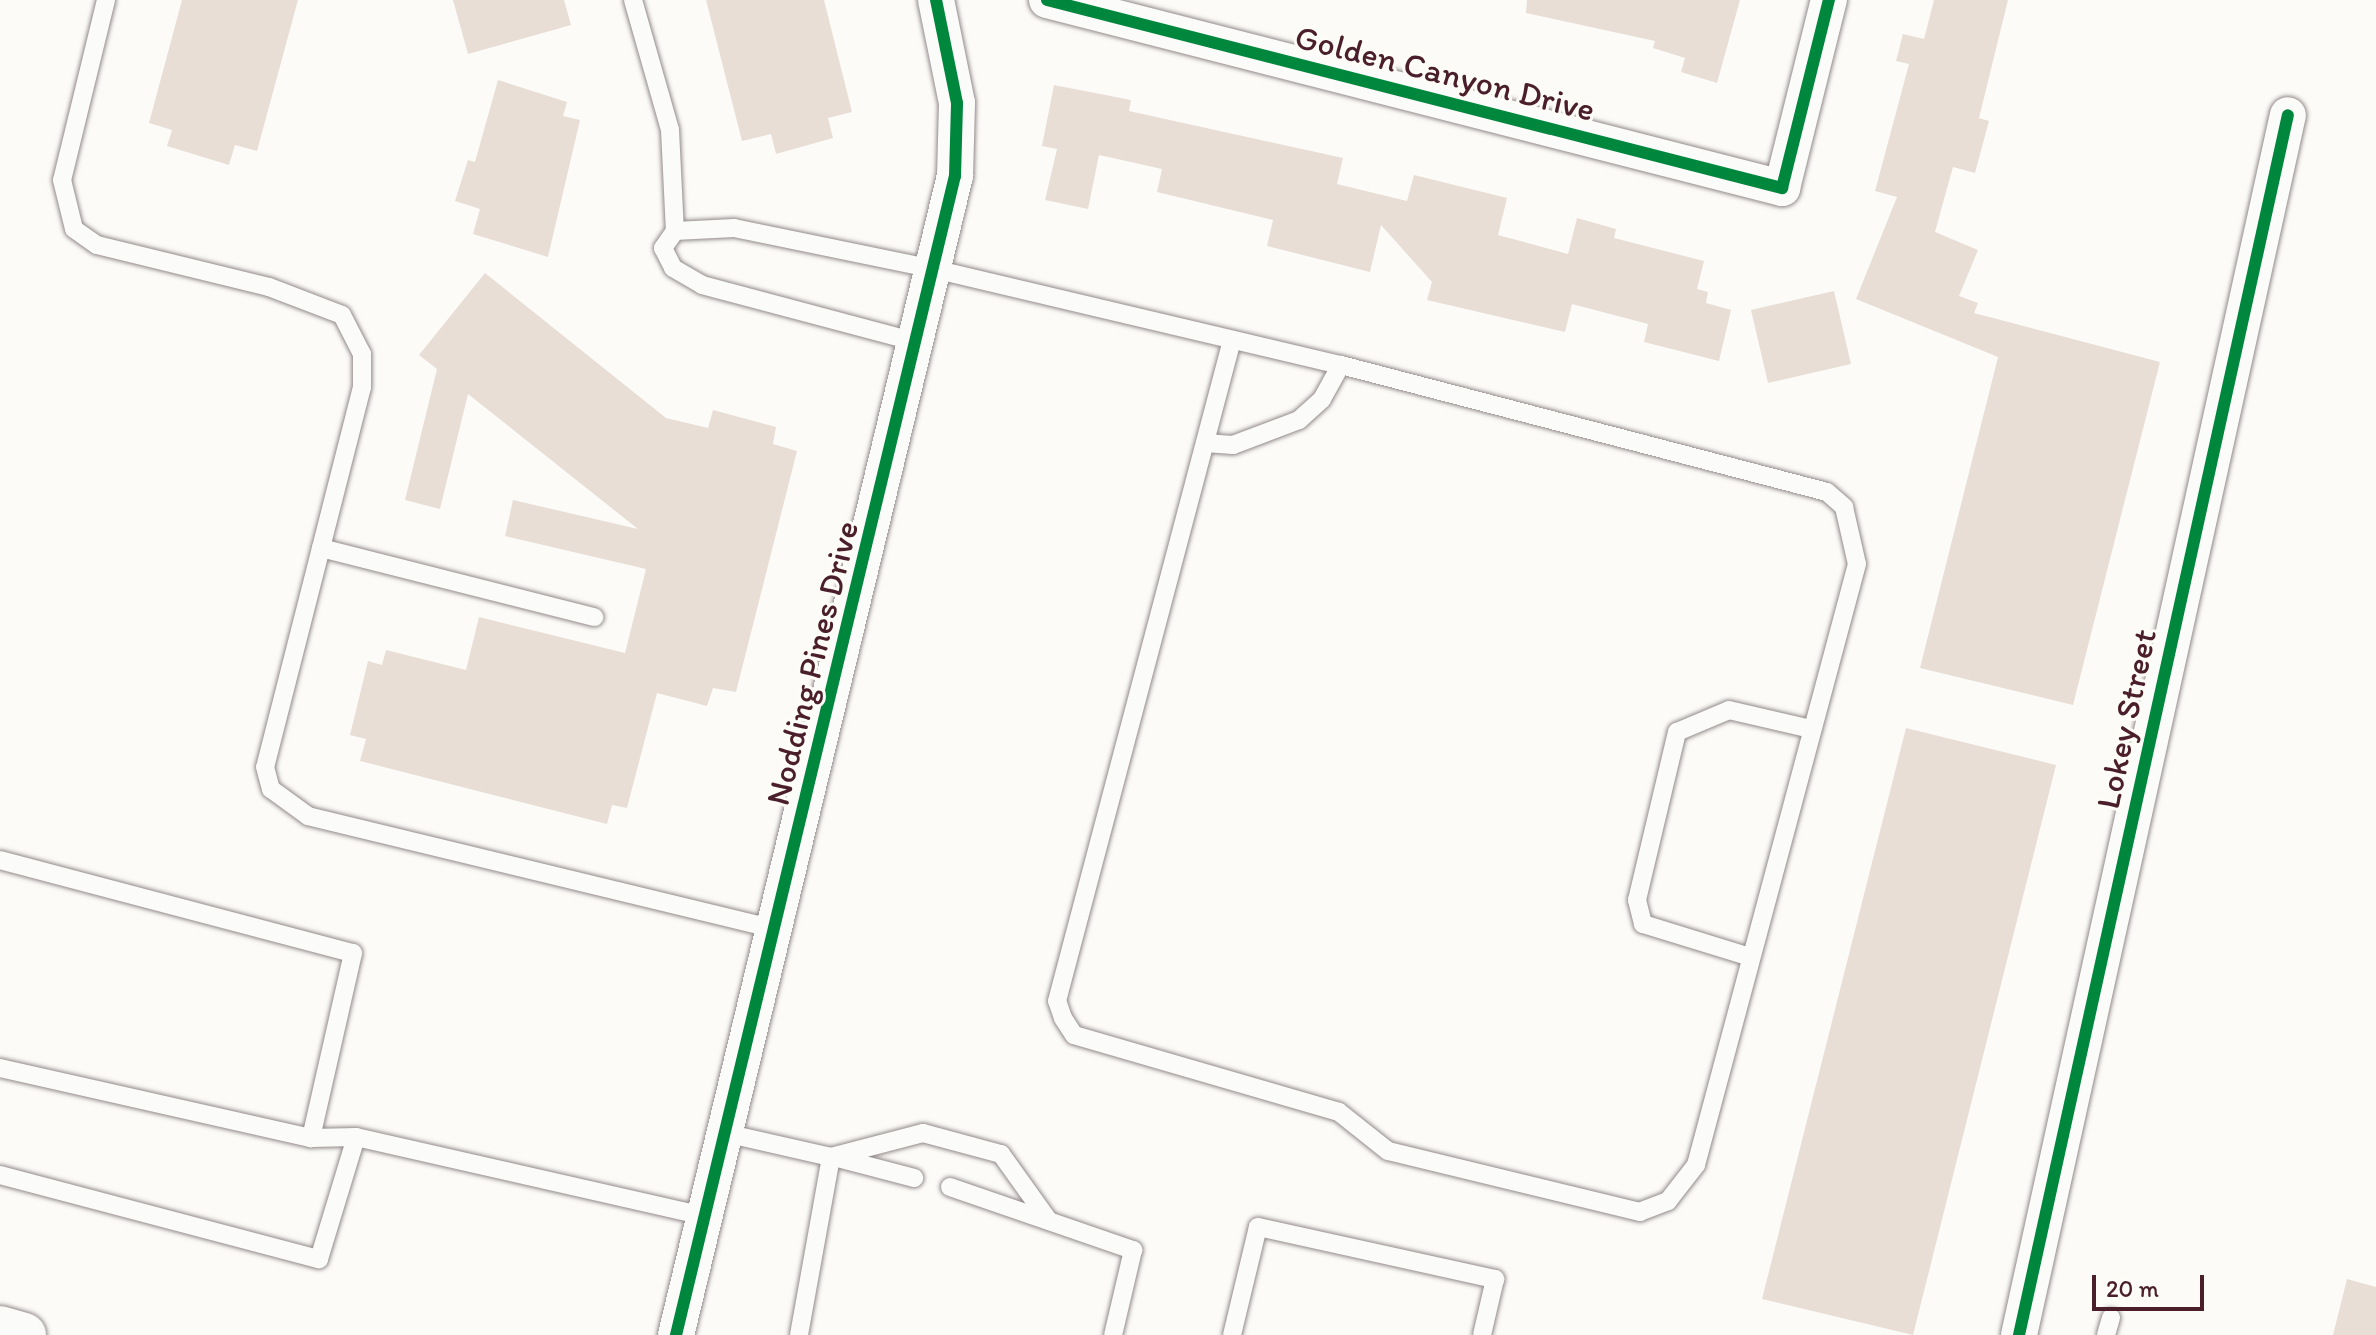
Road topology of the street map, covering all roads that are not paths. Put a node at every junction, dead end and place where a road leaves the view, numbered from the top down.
1 (106, 0) edge
2 (633, 0) edge
3 (1047, 0) edge
4 (1829, 0) edge
5 (944, 1) edge
6 (2288, 115) dead end
7 (675, 231) junction
8 (934, 269) junction
9 (1232, 340) junction
10 (920, 343) junction
11 (1341, 365) junction
12 (1205, 443) junction
13 (321, 548) junction
14 (594, 617) dead end
15 (1811, 729) junction
16 (0, 860) edge
17 (776, 929) junction
18 (1747, 956) junction
19 (0, 1068) edge
20 (725, 1133) junction
21 (356, 1137) junction
22 (311, 1138) junction
23 (831, 1157) junction
24 (0, 1175) edge
25 (914, 1178) dead end
26 (950, 1187) dead end
27 (705, 1216) junction
28 (1049, 1221) junction
29 (0, 1328) edge
30 (24, 1335) edge
31 (676, 1335) edge
32 (799, 1335) edge
33 (1113, 1335) edge
34 (1232, 1335) edge
35 (1482, 1335) edge
36 (2019, 1335) edge

1 - 13 lane
2 - 7 lane
3 - 4 street, Golden Canyon Drive
5 - 8 street, Nodding Pines Drive
6 - 36 street, Lokey Street
7 - 8 lane
7 - 10 lane
8 - 9 lane
8 - 10 street, Nodding Pines Drive
9 - 11 lane
9 - 12 lane
10 - 17 street, Nodding Pines Drive
11 - 12 lane
11 - 15 lane
12 - 18 lane
13 - 14 lane
13 - 17 lane
15 - 18 lane
15 - 18 lane
16 - 22 lane
17 - 20 street, Nodding Pines Drive
19 - 22 lane
20 - 23 lane
20 - 27 street, Nodding Pines Drive
21 - 22 lane
21 - 24 lane
21 - 27 lane
23 - 25 lane
23 - 28 lane
23 - 32 lane
26 - 28 lane
27 - 31 street, Nodding Pines Drive
28 - 33 lane
29 - 30 main road
34 - 35 lane

